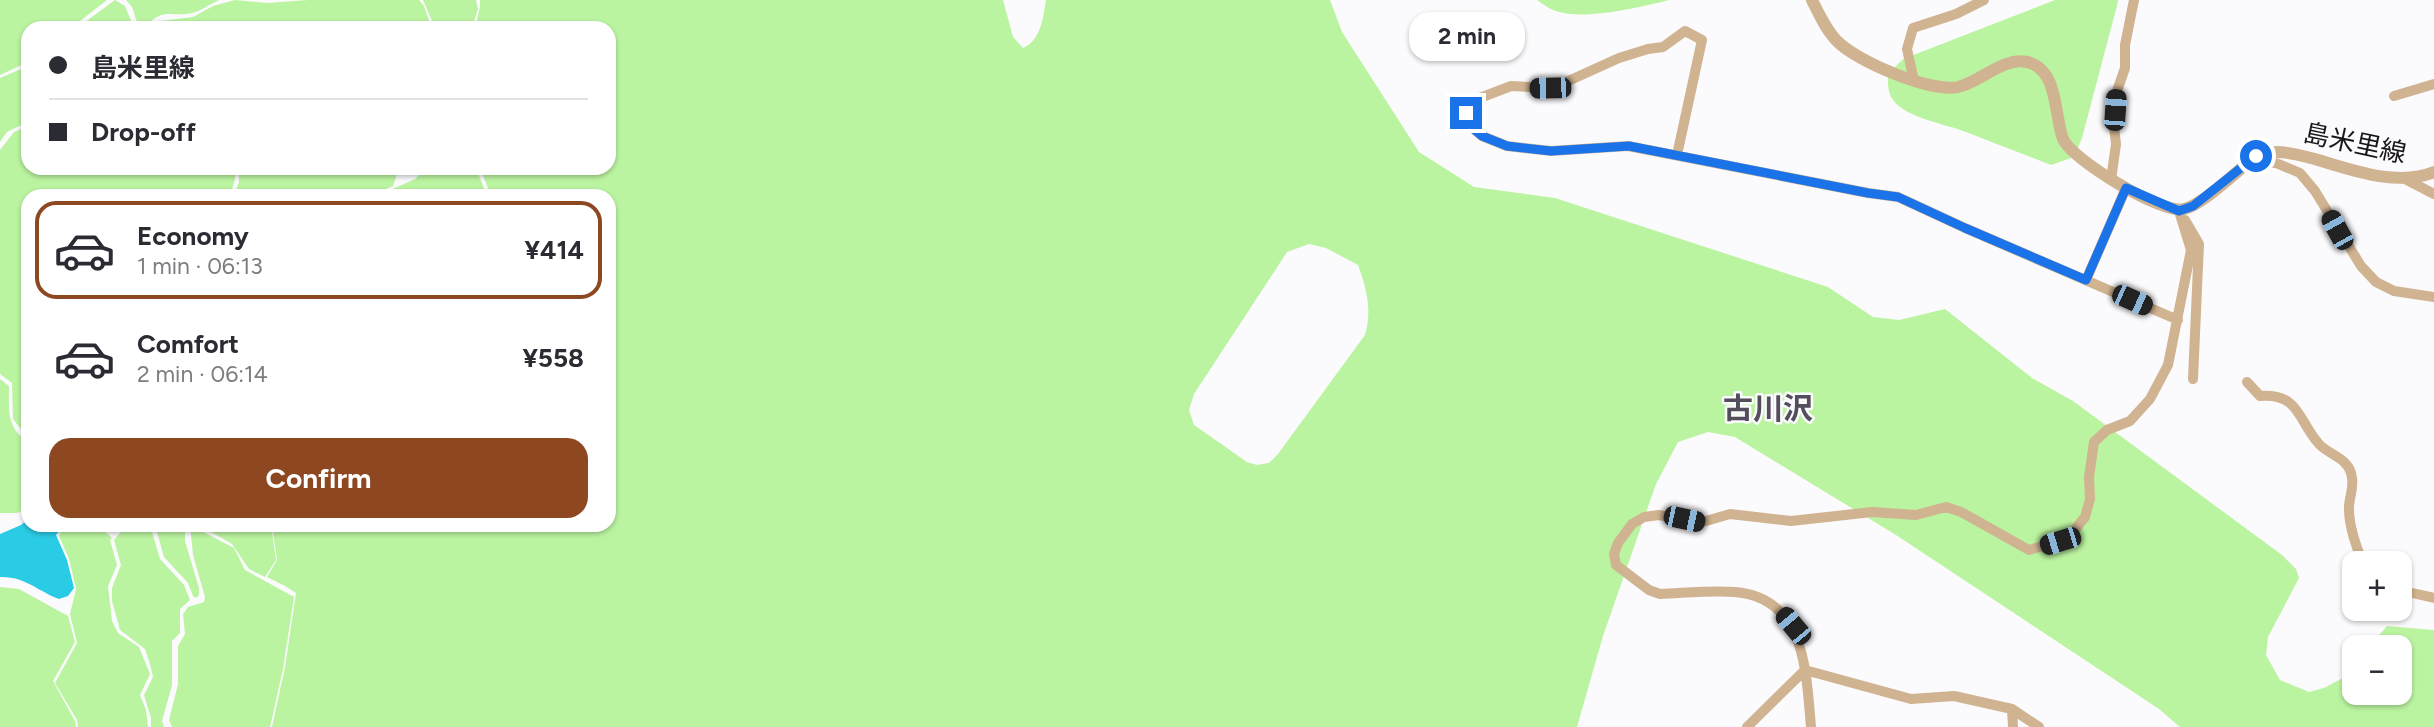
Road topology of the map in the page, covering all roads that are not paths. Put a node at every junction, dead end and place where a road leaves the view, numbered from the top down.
1 (1812, 0) edge
2 (1984, 0) edge
3 (2134, 0) edge
4 (1914, 80) junction
5 (2434, 84) edge
6 (2394, 96) dead end
7 (1677, 155) dead end
8 (2248, 162) junction
9 (2434, 172) edge
10 (2405, 179) junction
11 (2111, 180) junction
12 (2126, 188) junction
13 (2434, 194) edge
14 (2179, 211) junction
15 (2086, 280) junction
16 (2434, 297) edge
17 (2178, 320) junction
18 (2193, 379) dead end
19 (2247, 382) dead end
20 (2360, 551) edge
21 (2412, 593) edge
22 (2434, 598) edge
23 (1805, 670) junction
24 (2012, 709) junction
25 (1747, 727) edge
26 (1811, 727) edge
27 (2013, 727) edge
28 (2039, 727) edge

1 - 4 street
2 - 4 street
3 - 11 street
4 - 11 street
5 - 6 street
7 - 15 street
8 - 10 street, 島米里線
8 - 14 street, 島米里線
8 - 16 street
9 - 10 street, 島米里線
10 - 13 street
11 - 12 street
12 - 14 street
12 - 15 street
14 - 17 street
14 - 18 street
15 - 17 street
17 - 23 street
19 - 20 street
21 - 22 street
23 - 24 street
23 - 25 street
23 - 26 street
24 - 27 street
24 - 28 street

